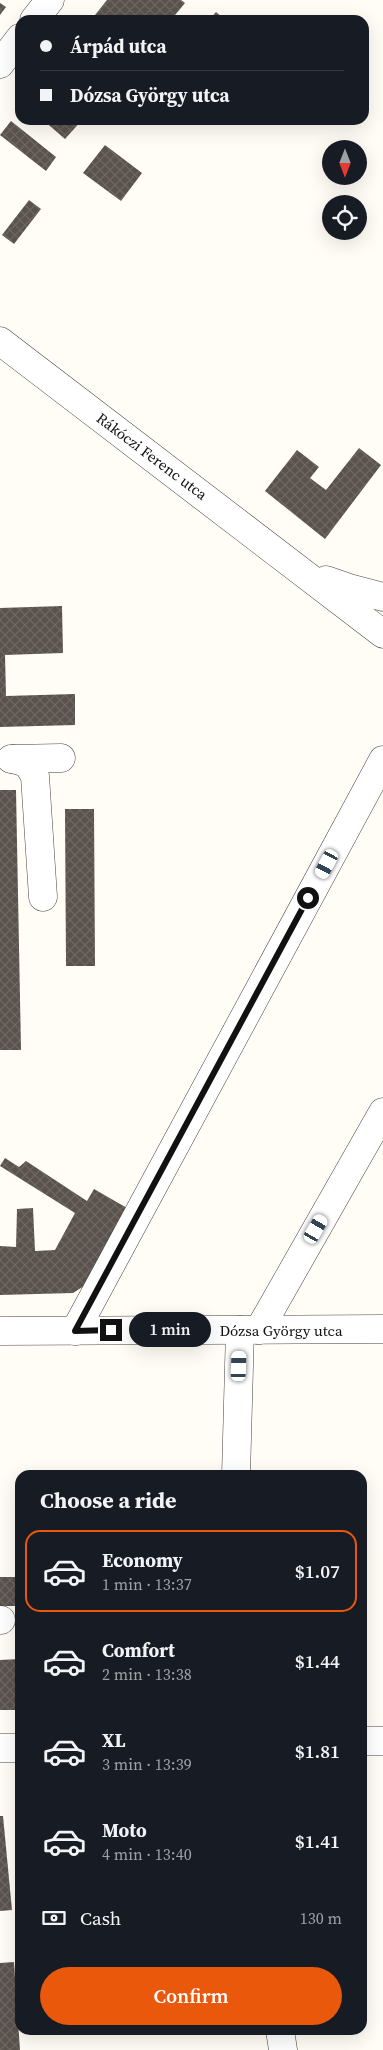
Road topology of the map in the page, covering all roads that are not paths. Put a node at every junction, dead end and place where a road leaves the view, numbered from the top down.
1 (50, 0) edge
2 (38, 15) edge
3 (15, 44) edge
4 (0, 64) edge
5 (0, 341) edge
6 (303, 571) junction
7 (383, 597) edge
8 (383, 634) edge
9 (61, 758) dead end
10 (6, 759) edge
11 (383, 760) edge
12 (43, 897) dead end
13 (383, 1112) edge
14 (383, 1329) edge
15 (250, 1330) junction
16 (0, 1331) edge
17 (75, 1331) junction
18 (236, 1470) edge
19 (367, 1741) edge
20 (383, 1741) edge
21 (0, 1748) edge
22 (15, 1748) edge
23 (281, 2035) edge
24 (283, 2050) edge

1 - 2 street
3 - 4 street
5 - 6 street, Rákóczi Ferenc utca
6 - 7 street, Rákóczi Ferenc utca
6 - 8 street, Rákóczi Ferenc utca
9 - 10 street
10 - 12 street
11 - 17 street
13 - 15 street
14 - 15 street, Dózsa György utca
15 - 17 street, Dózsa György utca
15 - 18 street
16 - 17 street, Dózsa György utca
19 - 20 street
21 - 22 street
23 - 24 street

